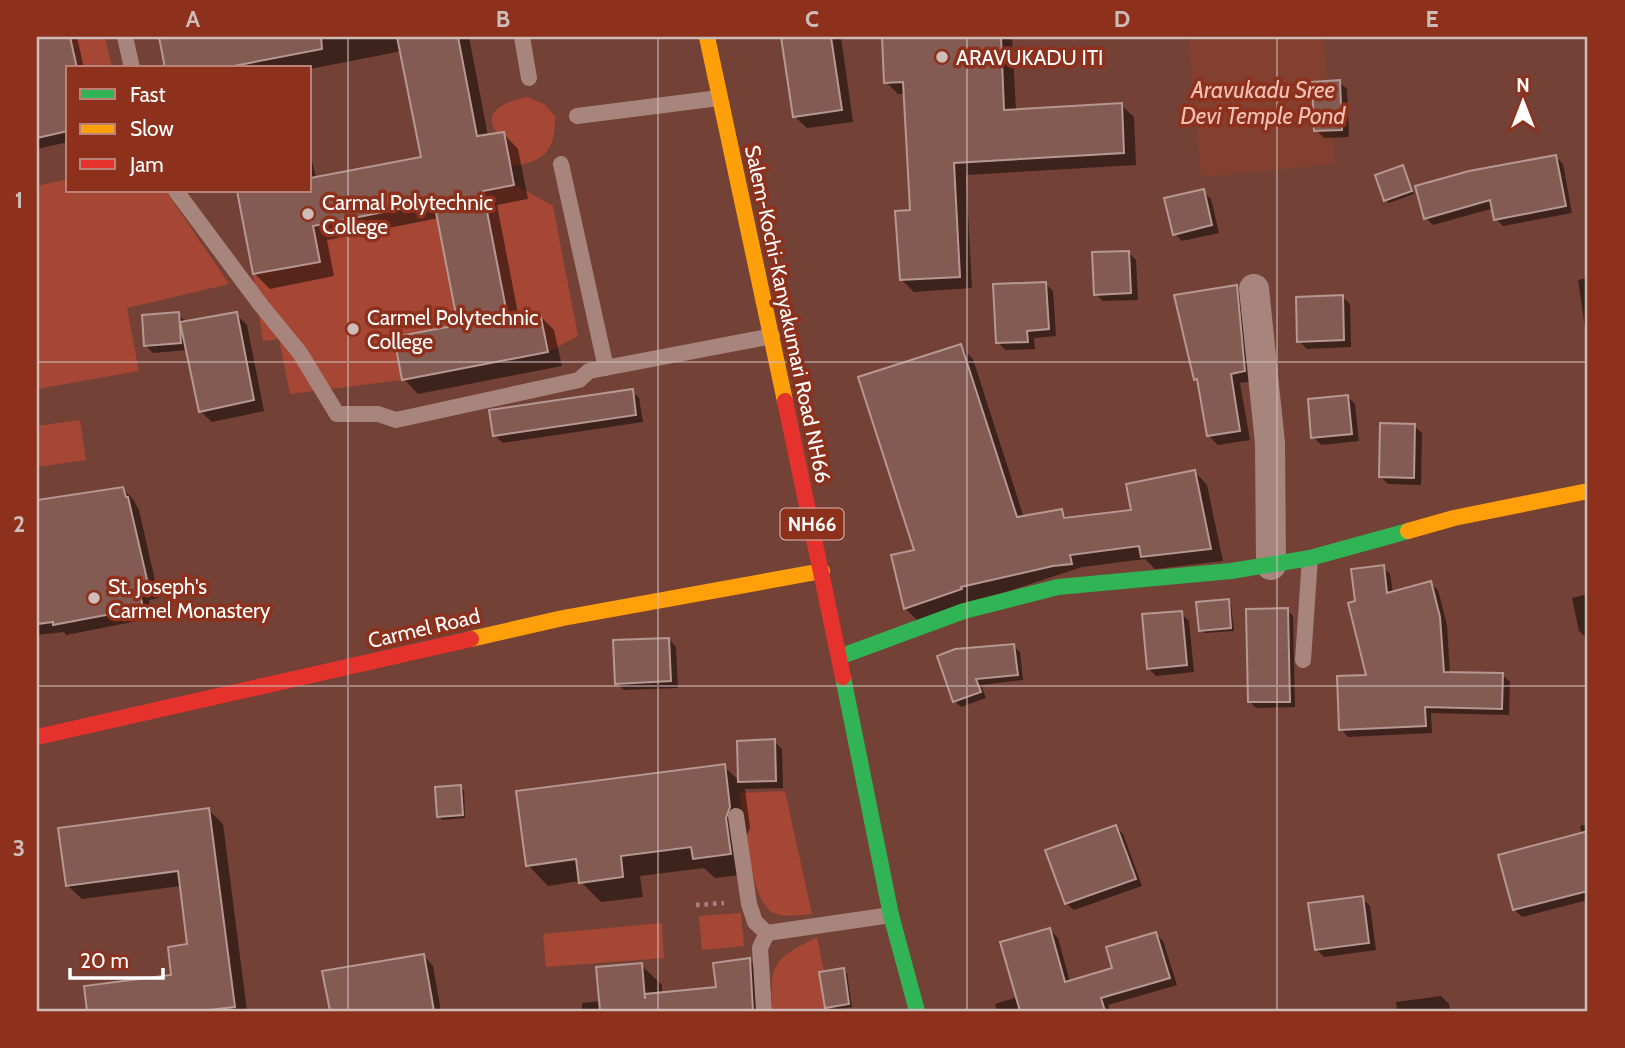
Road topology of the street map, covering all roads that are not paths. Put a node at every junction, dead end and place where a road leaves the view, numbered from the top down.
1 (125, 37) edge
2 (522, 37) edge
3 (708, 37) edge
4 (132, 66) edge
5 (529, 78) dead end
6 (719, 98) junction
7 (577, 116) dead end
8 (561, 164) dead end
9 (177, 192) edge
10 (1254, 289) dead end
11 (772, 336) junction
12 (598, 370) junction
13 (1588, 491) edge
14 (1310, 558) junction
15 (1271, 565) junction
16 (822, 571) junction
17 (839, 657) junction
18 (1303, 660) dead end
19 (37, 737) edge
20 (736, 816) dead end
21 (891, 915) junction
22 (767, 933) junction
23 (764, 1011) edge
24 (917, 1011) edge

1 - 4 lane
2 - 5 lane
3 - 6 main road, Salem-Kochi-Kanyakumari Road NH66 / NH66
6 - 7 lane
6 - 11 main road, Salem-Kochi-Kanyakumari Road NH66 / NH66
8 - 12 lane
9 - 12 lane
10 - 15 street
11 - 12 lane
11 - 16 main road, Salem-Kochi-Kanyakumari Road NH66 / NH66
13 - 14 main road
14 - 15 main road
14 - 18 lane
15 - 17 main road
16 - 17 main road, Salem-Kochi-Kanyakumari Road NH66 / NH66
16 - 19 main road, Carmel Road
17 - 21 main road, Salem-Kochi-Kanyakumari Road NH66 / NH66
20 - 22 lane
21 - 22 lane
21 - 24 main road, Salem-Kochi-Kanyakumari Road NH66 / NH66
22 - 23 lane

